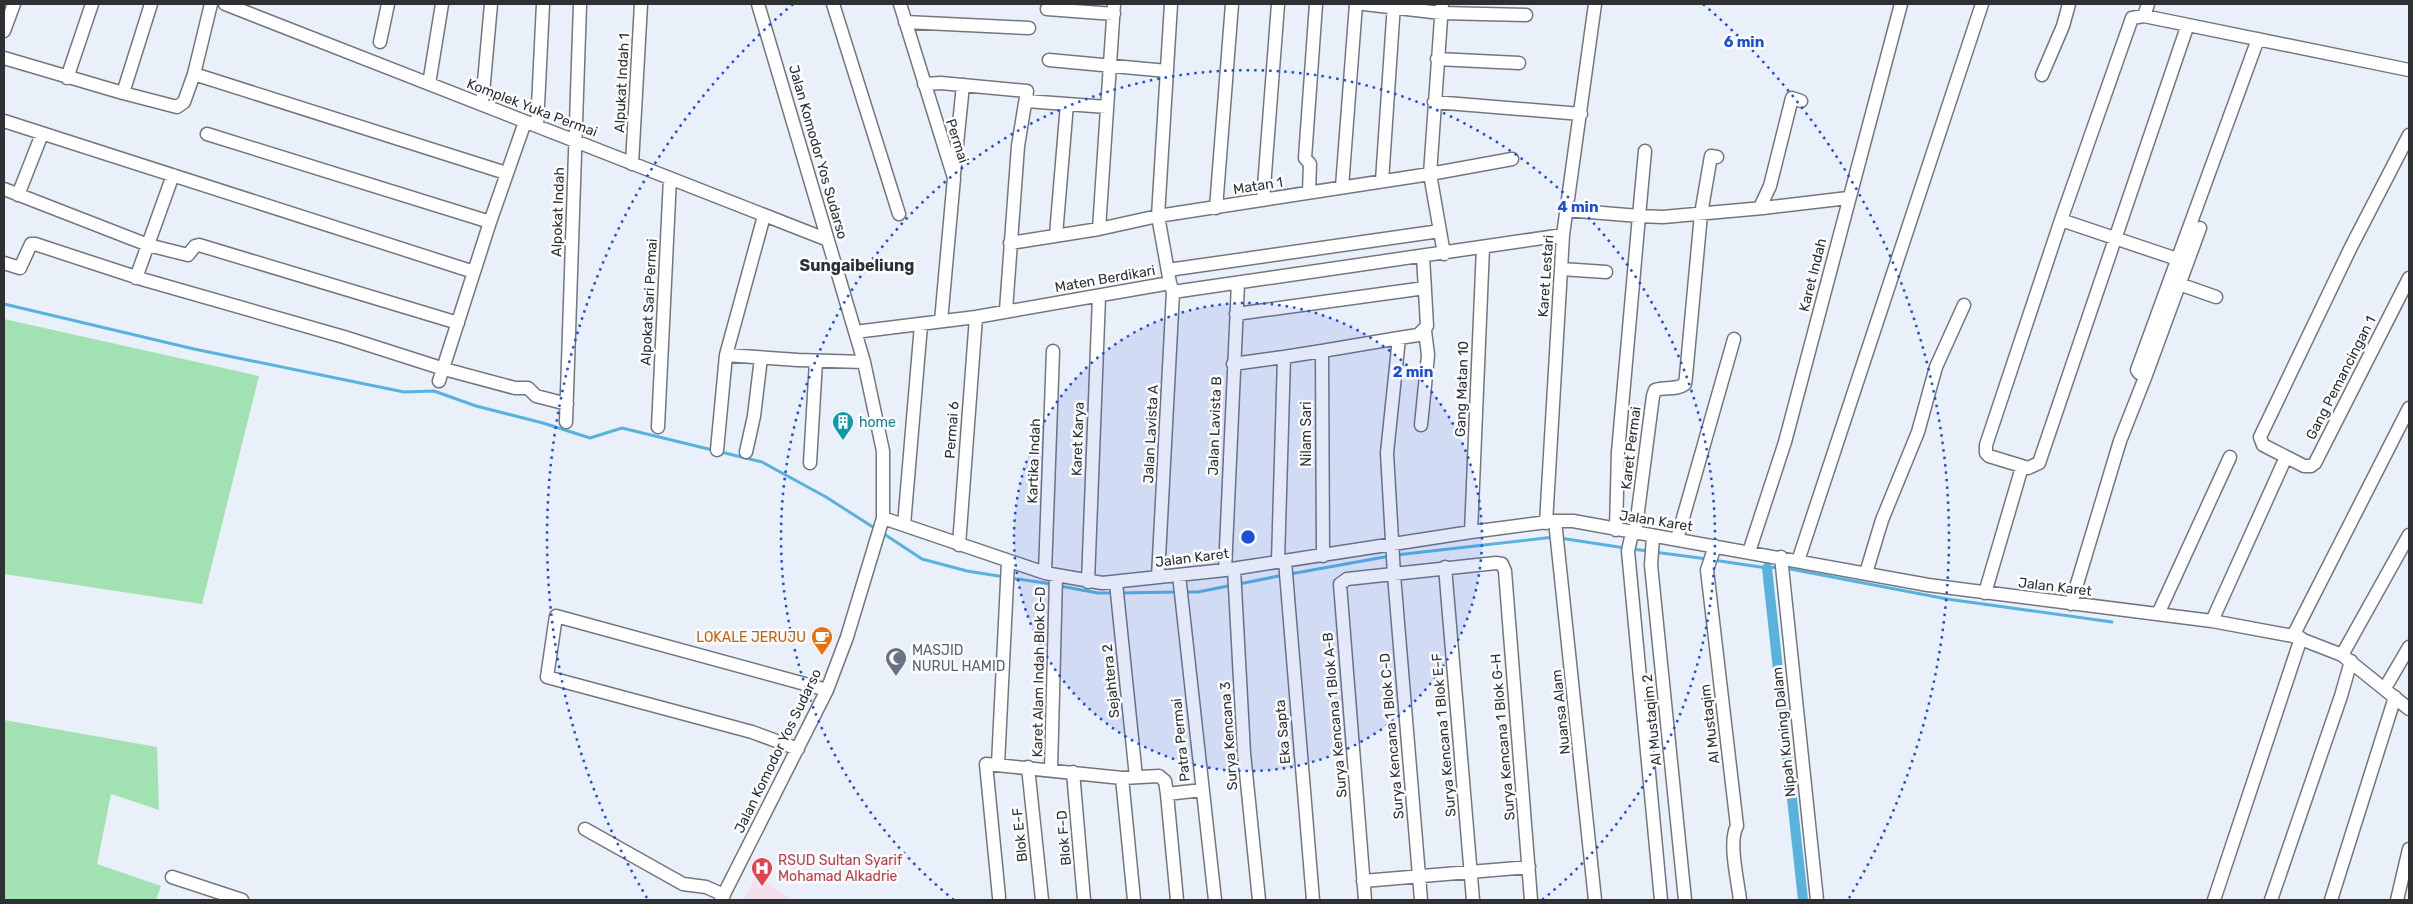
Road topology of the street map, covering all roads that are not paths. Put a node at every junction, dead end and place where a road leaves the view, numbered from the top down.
1 (14, 4) edge
2 (92, 4) edge
3 (151, 4) edge
4 (211, 4) edge
5 (225, 4) edge
6 (388, 4) edge
7 (442, 4) edge
8 (491, 4) edge
9 (543, 4) edge
10 (580, 4) edge
11 (641, 4) edge
12 (758, 4) edge
13 (833, 4) edge
14 (900, 4) edge
15 (1171, 4) edge
16 (1232, 4) edge
17 (1278, 4) edge
18 (1316, 4) edge
19 (1356, 4) edge
20 (1364, 4) edge
21 (1595, 4) edge
22 (1901, 4) edge
23 (1982, 4) edge
24 (2069, 4) edge
25 (1394, 5) edge
26 (246, 8) edge
27 (1441, 8) edge
28 (1047, 9) dead end
29 (1114, 9) edge
30 (2146, 10) edge
31 (1526, 15) dead end
32 (906, 22) junction
33 (2187, 27) junction
34 (1029, 28) dead end
35 (4, 31) edge
36 (2258, 39) junction
37 (380, 42) dead end
38 (4, 58) edge
39 (1437, 59) junction
40 (1048, 60) dead end
41 (1519, 63) dead end
42 (1110, 66) junction
43 (2409, 70) edge
44 (1167, 71) junction
45 (194, 74) junction
46 (2042, 75) dead end
47 (67, 78) junction
48 (429, 84) junction
49 (924, 84) junction
50 (962, 85) junction
51 (123, 94) junction
52 (1026, 101) junction
53 (1801, 101) dead end
54 (1434, 102) junction
55 (482, 104) junction
56 (1067, 104) junction
57 (1107, 107) junction
58 (1581, 114) junction
59 (4, 121) edge
60 (531, 124) junction
61 (42, 134) junction
62 (207, 134) dead end
63 (2409, 135) edge
64 (576, 142) junction
65 (1645, 151) dead end
66 (1717, 157) dead end
67 (1512, 159) dead end
68 (632, 164) junction
69 (506, 173) junction
70 (1430, 174) junction
71 (173, 176) junction
72 (670, 178) junction
73 (954, 178) junction
74 (1382, 181) junction
75 (1342, 187) junction
76 (4, 189) edge
77 (1309, 192) junction
78 (18, 195) junction
79 (1848, 198) junction
80 (1263, 200) junction
81 (1216, 208) junction
82 (1763, 208) junction
83 (1566, 210) junction
84 (899, 214) dead end
85 (1701, 214) junction
86 (764, 216) junction
87 (1158, 216) junction
88 (1639, 216) junction
89 (2061, 220) junction
90 (490, 222) junction
91 (2200, 228) dead end
92 (1099, 229) junction
93 (1440, 231) junction
94 (1056, 235) junction
95 (1563, 235) junction
96 (2114, 239) junction
97 (828, 240) junction
98 (1010, 243) junction
99 (148, 244) junction
100 (1483, 247) junction
101 (1444, 254) junction
102 (1423, 256) junction
103 (2176, 259) junction
104 (4, 263) edge
105 (1561, 269) junction
106 (474, 272) junction
107 (1606, 272) dead end
108 (136, 278) junction
109 (2409, 278) edge
110 (1170, 282) junction
111 (1238, 284) junction
112 (2179, 284) junction
113 (1425, 288) junction
114 (1099, 297) junction
115 (2216, 297) dead end
116 (1964, 305) dead end
117 (1006, 310) junction
118 (1236, 314) junction
119 (976, 317) junction
120 (941, 321) junction
121 (458, 323) junction
122 (921, 325) junction
123 (1425, 331) junction
124 (855, 332) junction
125 (1399, 338) junction
126 (1734, 339) dead end
127 (1053, 351) dead end
128 (1322, 351) junction
129 (726, 355) junction
130 (761, 358) junction
131 (1284, 358) junction
132 (816, 361) junction
133 (864, 362) junction
134 (1232, 364) junction
135 (444, 369) junction
136 (2146, 375) junction
137 (439, 381) dead end
138 (567, 404) junction
139 (2409, 408) edge
140 (566, 422) dead end
141 (1421, 425) dead end
142 (658, 427) dead end
143 (717, 450) dead end
144 (746, 452) dead end
145 (2230, 457) dead end
146 (2286, 457) junction
147 (810, 463) dead end
148 (2022, 467) junction
149 (882, 519) junction
150 (1553, 523) junction
151 (904, 525) junction
152 (1616, 530) junction
153 (1471, 532) junction
154 (2409, 534) edge
155 (1633, 535) junction
156 (1677, 539) junction
157 (1653, 540) junction
158 (959, 545) junction
159 (1392, 548) junction
160 (1715, 548) junction
161 (1750, 552) junction
162 (1323, 556) junction
163 (1781, 560) junction
164 (1798, 561) junction
165 (1283, 563) junction
166 (1007, 565) junction
167 (1445, 567) junction
168 (1505, 570) joint
169 (1231, 571) junction
170 (1394, 572) junction
171 (1866, 573) junction
172 (1052, 576) junction
173 (1158, 577) junction
174 (1180, 578) junction
175 (1088, 582) junction
176 (1116, 585) junction
177 (1985, 593) junction
178 (2071, 604) junction
179 (2158, 614) junction
180 (2212, 621) junction
181 (2297, 637) junction
182 (2409, 647) edge
183 (2347, 658) junction
184 (2385, 688) junction
185 (827, 690) junction
186 (2395, 697) junction
187 (2409, 709) edge
188 (798, 749) junction
189 (998, 764) junction
190 (1028, 767) junction
191 (1051, 770) junction
192 (1073, 772) junction
193 (1136, 777) junction
194 (1122, 778) junction
195 (1202, 790) junction
196 (1167, 794) junction
197 (585, 829) dead end
198 (2409, 849) edge
199 (1529, 867) junction
200 (1471, 872) junction
201 (1419, 876) junction
202 (172, 877) dead end
203 (1363, 881) junction
204 (999, 897) dead end
205 (723, 898) edge
206 (242, 900) edge
207 (1042, 900) edge
208 (1084, 900) edge
209 (1134, 900) edge
210 (1177, 900) edge
211 (1215, 900) edge
212 (1259, 900) edge
213 (1313, 900) edge
214 (1365, 900) edge
215 (1421, 900) edge
216 (1473, 900) edge
217 (1531, 900) edge
218 (1596, 900) edge
219 (1662, 900) edge
220 (1686, 900) edge
221 (1740, 900) edge
222 (1817, 900) edge
223 (2214, 900) edge
224 (2271, 900) edge
225 (2331, 900) edge
226 (2397, 900) edge

1 - 35 street
2 - 47 street
3 - 51 street
4 - 45 street
5 - 26 street, Komplek Yuka Permai
6 - 37 street
7 - 48 street
8 - 55 street
9 - 60 street
10 - 64 street, Alpokat Indah
11 - 68 street, Alpukat Indah 1
12 - 97 street, Jalan Komodor Yos Sudarso
13 - 84 street
14 - 32 street, Permai
15 - 44 street, Jalan Lavista A
16 - 81 street
17 - 80 street
18 - 77 street
19 - 75 street
20 - 25 street
21 - 58 street, Karet Lestari
22 - 79 street, Karet Indah
23 - 164 street
24 - 46 street
25 - 27 street
25 - 74 street
26 - 48 street, Komplek Yuka Permai
27 - 31 street
27 - 39 street
28 - 29 street
29 - 42 street
30 - 33 street
30 - 89 street
32 - 34 street
32 - 49 street, Permai
33 - 36 street
33 - 96 street
36 - 43 street
36 - 103 street
38 - 47 street
39 - 41 street
39 - 54 street
40 - 42 street
42 - 44 street
42 - 57 street
44 - 87 street, Jalan Lavista A
45 - 51 street
45 - 69 street
47 - 51 street
48 - 55 street, Komplek Yuka Permai
49 - 50 street
49 - 73 street, Permai
50 - 52 street
50 - 73 street
52 - 56 street
52 - 98 street
53 - 82 street
54 - 58 street
54 - 70 street
55 - 60 street, Komplek Yuka Permai
56 - 57 street
56 - 94 street
57 - 92 street
58 - 83 street, Karet Lestari
59 - 61 street
60 - 64 street, Komplek Yuka Permai
60 - 69 street
61 - 71 street
61 - 78 street
62 - 90 street
63 - 146 street, Gang Pemancingan 1
64 - 68 street, Komplek Yuka Permai
64 - 138 street, Alpokat Indah
65 - 88 street
66 - 85 street
67 - 70 street, Matan 1
68 - 72 street, Komplek Yuka Permai
69 - 90 street
70 - 74 street, Matan 1
70 - 93 street
71 - 99 street
71 - 106 street
72 - 86 street, Komplek Yuka Permai
72 - 142 street, Alpokat Sari Permai
73 - 120 street, Permai
74 - 75 street, Matan 1
75 - 77 street, Matan 1
76 - 78 street
77 - 80 street, Matan 1
78 - 99 street
79 - 82 street
79 - 161 street, Karet Indah
80 - 81 street, Matan 1
81 - 87 street, Matan 1
82 - 85 street
83 - 88 street
83 - 95 street, Karet Lestari
85 - 88 street
85 - 155 street, Karet Permai
86 - 97 street, Komplek Yuka Permai
86 - 129 street
87 - 92 street, Matan 1
87 - 110 street, Jalan Lavista A
88 - 152 street
89 - 96 street
89 - 148 street
90 - 106 street
91 - 112 street
92 - 94 street, Matan 1
93 - 101 street
93 - 110 street
94 - 98 street, Matan 1
95 - 100 street, Maten Berdikari
95 - 105 street, Karet Lestari
96 - 103 street
96 - 148 street
97 - 124 street, Jalan Komodor Yos Sudarso
98 - 117 street
99 - 108 street
99 - 121 street
100 - 101 street, Maten Berdikari
100 - 153 street, Gang Matan 10
101 - 102 street, Maten Berdikari
102 - 111 street, Maten Berdikari
102 - 113 street
103 - 136 street
104 - 108 street
105 - 107 street
105 - 150 street, Karet Lestari
106 - 121 street
108 - 135 street
109 - 146 street, Gang Pemancingan 1
110 - 111 street, Maten Berdikari
110 - 114 street, Maten Berdikari
110 - 173 street, Jalan Lavista A
111 - 118 street, Jalan Lavista B
112 - 115 street
112 - 136 street
113 - 118 street
113 - 123 street
114 - 117 street, Maten Berdikari
114 - 175 street, Karet Karya
116 - 171 street
117 - 119 street, Maten Berdikari
118 - 134 street, Jalan Lavista B
119 - 120 street, Maten Berdikari
119 - 158 street, Permai 6
120 - 122 street, Maten Berdikari
121 - 135 street
122 - 124 street, Maten Berdikari
122 - 151 street
123 - 125 street
123 - 141 street
124 - 133 street, Jalan Komodor Yos Sudarso
125 - 128 street
125 - 159 street, Surya Kencana 1 Blok C-D
126 - 156 street
127 - 172 street, Kartika Indah
128 - 131 street
128 - 162 street, Nilam Sari
129 - 130 street
129 - 143 street
130 - 132 street
130 - 144 street
131 - 134 street
131 - 165 street, Eka Sapta
132 - 133 street
132 - 147 street
133 - 149 street, Jalan Komodor Yos Sudarso
134 - 169 street, Jalan Lavista B
135 - 137 street
135 - 138 street
136 - 178 street
138 - 140 street, Alpokat Indah
139 - 181 street
145 - 179 street
146 - 180 street
148 - 177 street
149 - 151 street, Jalan Karet
149 - 185 street, Jalan Komodor Yos Sudarso
150 - 152 street, Jalan Karet
150 - 153 street, Jalan Karet
150 - 218 street, Nuansa Alam
151 - 158 street, Jalan Karet
152 - 155 street, Jalan Karet
153 - 159 street, Jalan Karet
154 - 183 street
155 - 157 street, Jalan Karet
155 - 219 street, Karet Permai
156 - 157 street, Jalan Karet
156 - 160 street, Jalan Karet
157 - 220 street, Al Mustaqim 2
158 - 166 street, Jalan Karet
159 - 162 street, Jalan Karet
159 - 170 street, Surya Kencana 1 Blok C-D
160 - 161 street, Jalan Karet
160 - 221 street, Al Mustaqim
161 - 163 street, Jalan Karet
162 - 165 street, Jalan Karet
163 - 164 street, Jalan Karet
163 - 222 street, Nipah Kuning Dalam
164 - 171 street, Jalan Karet
165 - 169 street, Jalan Karet
165 - 213 street, Eka Sapta
166 - 172 street, Jalan Karet
166 - 189 street
167 - 168 street, Surya Kencana 1 Blok A-B
167 - 170 street, Surya Kencana 1 Blok A-B
167 - 200 street, Surya Kencana 1 Blok E-F
168 - 199 street, Surya Kencana 1 Blok G-H
169 - 174 street, Jalan Karet
169 - 212 street, Surya Kencana 3
170 - 201 street, Surya Kencana 1 Blok C-D
170 - 203 street, Surya Kencana 1 Blok A-B
171 - 177 street, Jalan Karet
172 - 175 street, Jalan Karet
172 - 191 street, Karet Alam Indah Blok C-D
173 - 174 street, Jalan Karet
173 - 176 street, Jalan Karet
174 - 195 street, Patra Permai
175 - 176 street, Jalan Karet
176 - 193 street, Sejahtera 2
177 - 178 street, Jalan Karet
178 - 179 street, Jalan Karet
179 - 180 street, Jalan Karet
180 - 181 street, Jalan Karet
181 - 183 street, Jalan Karet
181 - 223 street
182 - 184 street
183 - 184 street, Jalan Karet
183 - 224 street
184 - 186 street, Jalan Karet
185 - 188 street, Jalan Komodor Yos Sudarso
185 - 188 street
186 - 187 street, Jalan Karet
186 - 225 street
188 - 205 street, Jalan Komodor Yos Sudarso
189 - 190 street
189 - 204 street
190 - 191 street
190 - 207 street, Blok E-F
191 - 192 street
192 - 194 street
192 - 208 street, Blok F-D
193 - 194 street
193 - 196 street
194 - 209 street
195 - 196 street
195 - 211 street, Patra Permai
196 - 210 street
197 - 205 street
198 - 226 street
199 - 200 street
199 - 217 street, Surya Kencana 1 Blok G-H
200 - 201 street
200 - 216 street, Surya Kencana 1 Blok E-F
201 - 203 street
201 - 215 street, Surya Kencana 1 Blok C-D
202 - 206 street
203 - 214 street, Surya Kencana 1 Blok A-B

